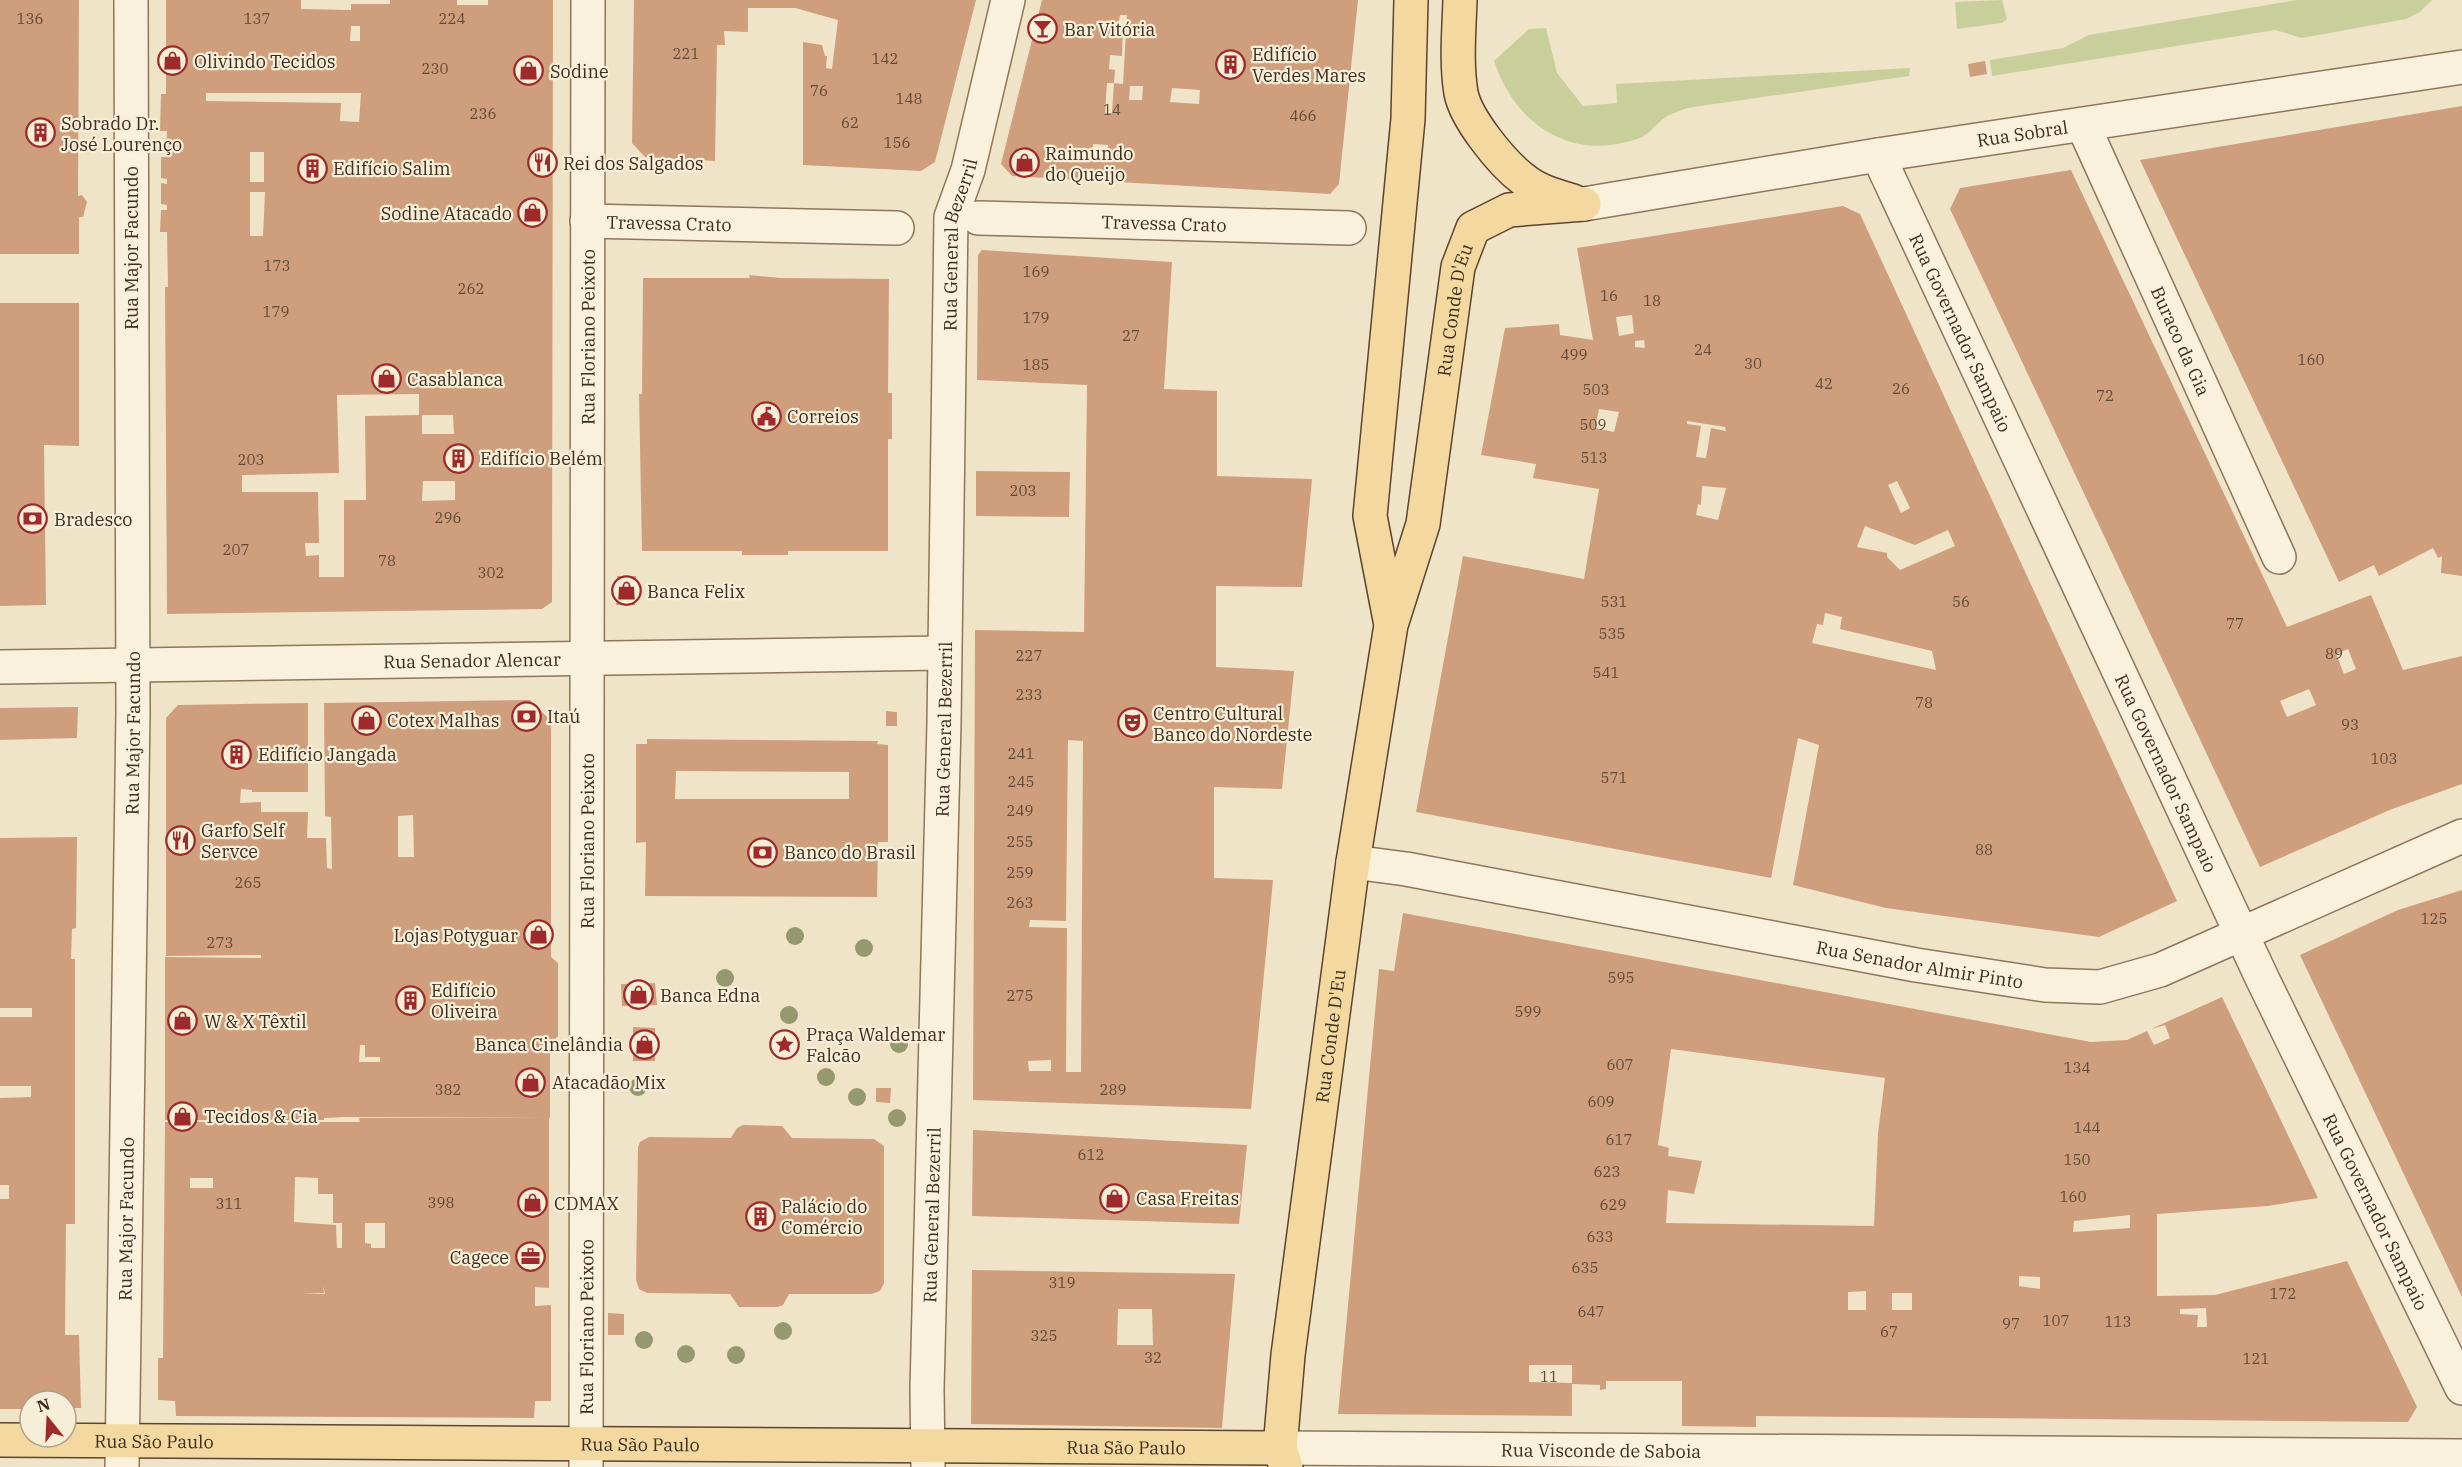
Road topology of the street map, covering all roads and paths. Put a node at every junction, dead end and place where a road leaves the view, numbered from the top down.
1 (131, 0) edge
2 (588, 0) edge
3 (1008, 0) edge
4 (1411, 0) edge
5 (1460, 0) edge
6 (2462, 67) edge
7 (2083, 125) junction
8 (1878, 155) junction
9 (1584, 204) junction
10 (978, 218) dead end
11 (587, 220) junction
12 (897, 228) dead end
13 (1349, 228) dead end
14 (2279, 557) dead end
15 (1391, 625) junction
16 (944, 653) junction
17 (589, 657) junction
18 (133, 666) junction
19 (0, 667) edge
20 (2462, 836) edge
21 (1353, 862) junction
22 (2241, 934) junction
23 (2462, 1388) edge
24 (0, 1440) edge
25 (122, 1454) edge
26 (586, 1455) edge
27 (927, 1456) edge
28 (2462, 1456) edge
29 (1283, 1457) edge

1 - 18 street, Rua Major Facundo
2 - 11 street, Rua Floriano Peixoto
3 - 16 street, Rua General Bezerril
4 - 15 main road, Rua Conde D'Eu
5 - 9 main road
6 - 7 street, Rua Sobral
7 - 8 street, Rua Sobral
7 - 14 street, Buraco da Gia
8 - 9 street, Rua Sobral
8 - 22 street, Rua Governador Sampaio
9 - 15 main road, Rua Conde D'Eu
10 - 13 street, Travessa Crato
11 - 12 street, Travessa Crato
11 - 17 street, Rua Floriano Peixoto
15 - 21 main road, Rua Conde D'Eu
16 - 17 street, Rua Senador Alencar
16 - 27 street, Rua General Bezerril
17 - 18 street, Rua Senador Alencar
17 - 26 street, Rua Floriano Peixoto
18 - 19 street, Rua Senador Alencar
18 - 25 street, Rua Major Facundo
20 - 22 street, Rua Senador Almir Pinto
21 - 22 street, Rua Senador Almir Pinto
21 - 29 main road, Rua Conde D'Eu
22 - 23 street, Rua Governador Sampaio
24 - 25 main road, Rua São Paulo
25 - 26 main road, Rua São Paulo
26 - 27 main road, Rua São Paulo
27 - 29 main road, Rua São Paulo
28 - 29 street, Rua Visconde de Saboia

